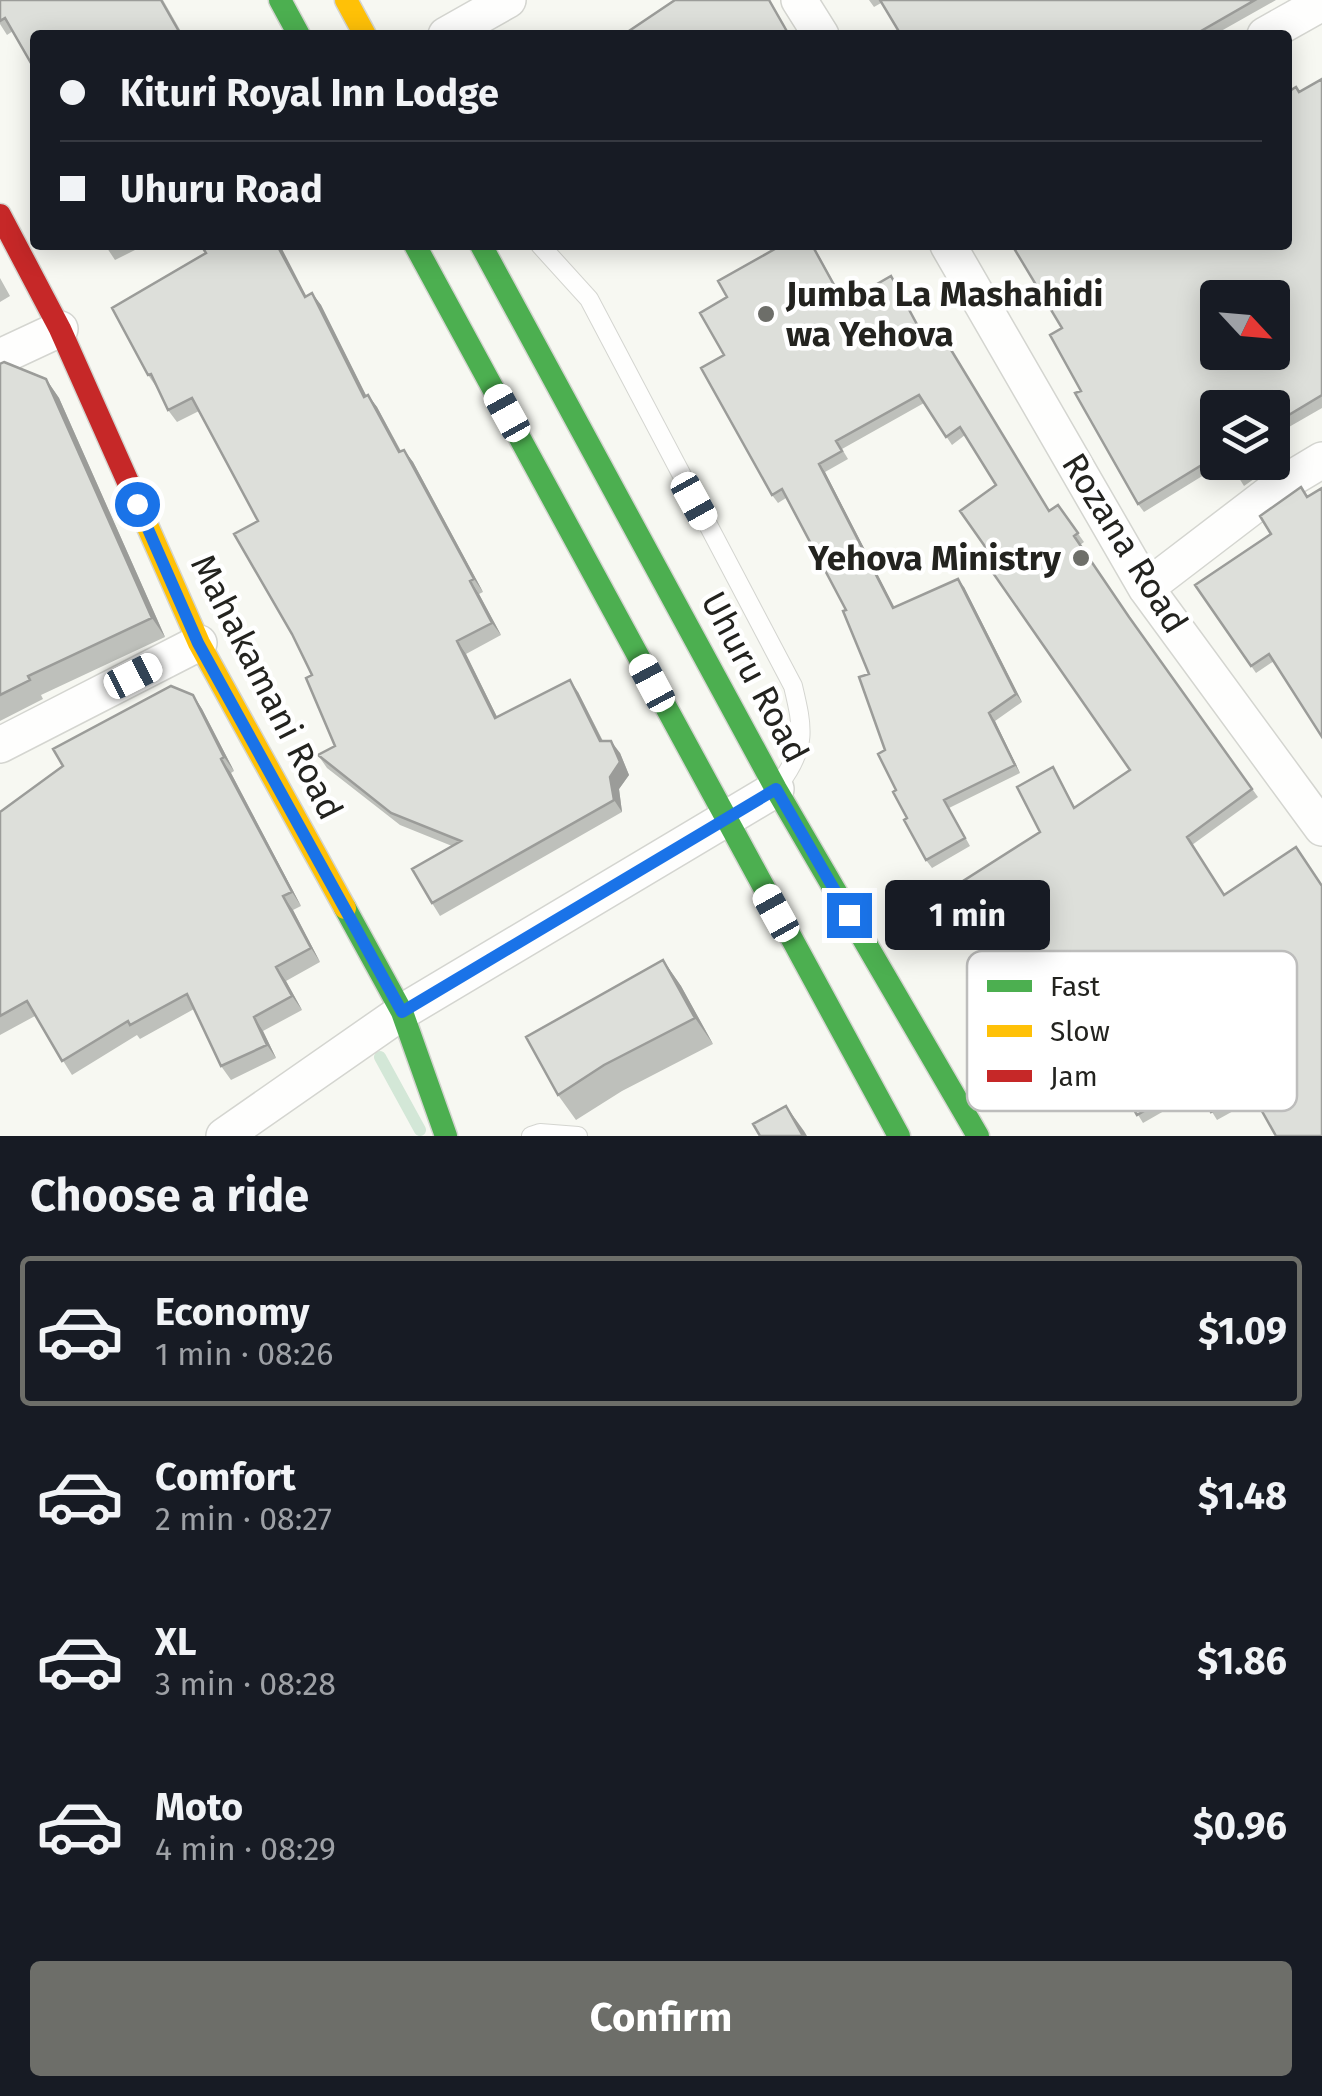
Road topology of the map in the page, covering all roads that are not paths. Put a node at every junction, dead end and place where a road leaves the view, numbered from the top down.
1 (280, 0) edge
2 (346, 0) edge
3 (508, 0) edge
4 (799, 0) edge
5 (1322, 2) edge
6 (297, 30) edge
7 (362, 30) edge
8 (455, 30) edge
9 (817, 30) edge
10 (1273, 30) edge
11 (0, 216) edge
12 (418, 250) edge
13 (484, 250) edge
14 (545, 250) edge
15 (951, 250) edge
16 (60, 330) junction
17 (0, 357) edge
18 (1322, 460) edge
19 (1146, 588) junction
20 (198, 643) junction
21 (0, 745) edge
22 (776, 789) junction
23 (724, 818) junction
24 (1322, 828) edge
25 (402, 1012) junction
26 (224, 1136) edge
27 (446, 1136) edge
28 (532, 1136) edge
29 (578, 1136) edge
30 (899, 1136) edge
31 (978, 1136) edge

1 - 6 main road
2 - 7 main road
3 - 8 street
4 - 9 street
5 - 10 street
11 - 16 main road, Mahakamani Road
12 - 23 main road
13 - 22 main road, Uhuru Road
14 - 22 lane
15 - 19 street, Rozana Road
16 - 17 street
16 - 20 main road, Mahakamani Road
18 - 19 street
19 - 24 street, Rozana Road
20 - 21 street
20 - 25 main road, Mahakamani Road
22 - 23 street
22 - 31 main road, Uhuru Road
23 - 25 street
23 - 30 main road
25 - 26 street
25 - 27 main road, Mahakamani Road
28 - 29 lane

